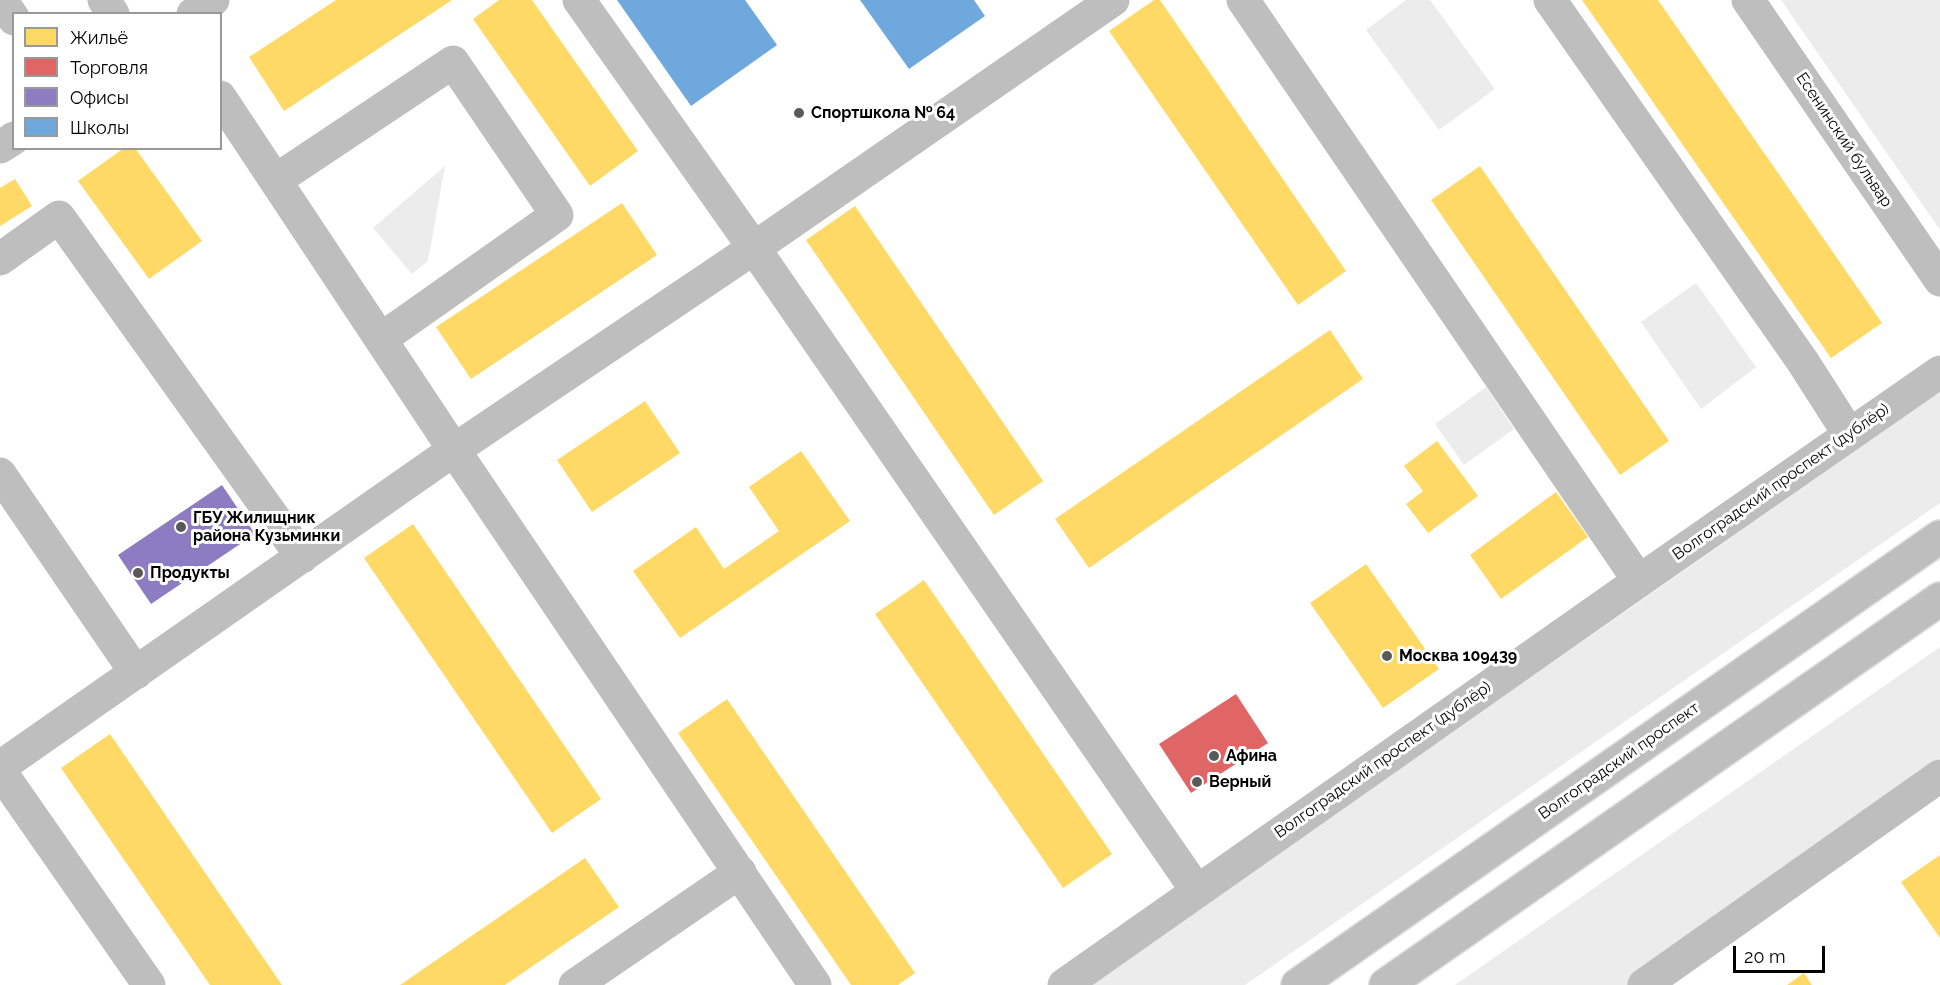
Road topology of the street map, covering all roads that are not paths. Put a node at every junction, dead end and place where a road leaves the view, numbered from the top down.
1 (1, 0) edge
2 (213, 0) edge
3 (579, 0) edge
4 (1113, 0) edge
5 (1243, 0) edge
6 (1550, 0) edge
7 (1748, 0) edge
8 (196, 12) edge
9 (12, 16) edge
10 (222, 100) edge
11 (276, 180) junction
12 (754, 248) junction
13 (0, 259) edge
14 (1940, 279) edge
15 (381, 339) junction
16 (1940, 372) edge
17 (1849, 434) junction
18 (454, 450) junction
19 (0, 474) edge
20 (1940, 537) edge
21 (302, 557) junction
22 (1639, 581) junction
23 (1940, 600) edge
24 (136, 673) junction
25 (0, 769) edge
26 (1940, 776) edge
27 (740, 872) junction
28 (1197, 891) junction
29 (149, 985) edge
30 (575, 985) edge
31 (815, 985) edge
32 (1064, 985) edge
33 (1298, 985) edge
34 (1386, 985) edge
35 (1644, 985) edge

1 - 9 street
2 - 8 street
3 - 12 street
4 - 12 street
5 - 22 street
6 - 17 street
7 - 14 street, Есенинский бульвар
10 - 11 street
11 - 15 street
11 - 15 street
12 - 18 street
12 - 28 street
13 - 21 street
15 - 18 street
16 - 17 street, Волгоградский проспект (дублёр)
17 - 22 street, Волгоградский проспект (дублёр)
18 - 21 street
18 - 27 street
19 - 24 street
20 - 33 street, Волгоградский проспект
21 - 24 street
22 - 28 street, Волгоградский проспект (дублёр)
23 - 34 street
24 - 25 street
25 - 29 street
26 - 35 street
27 - 30 street
27 - 31 street
28 - 32 street, Волгоградский проспект (дублёр)

